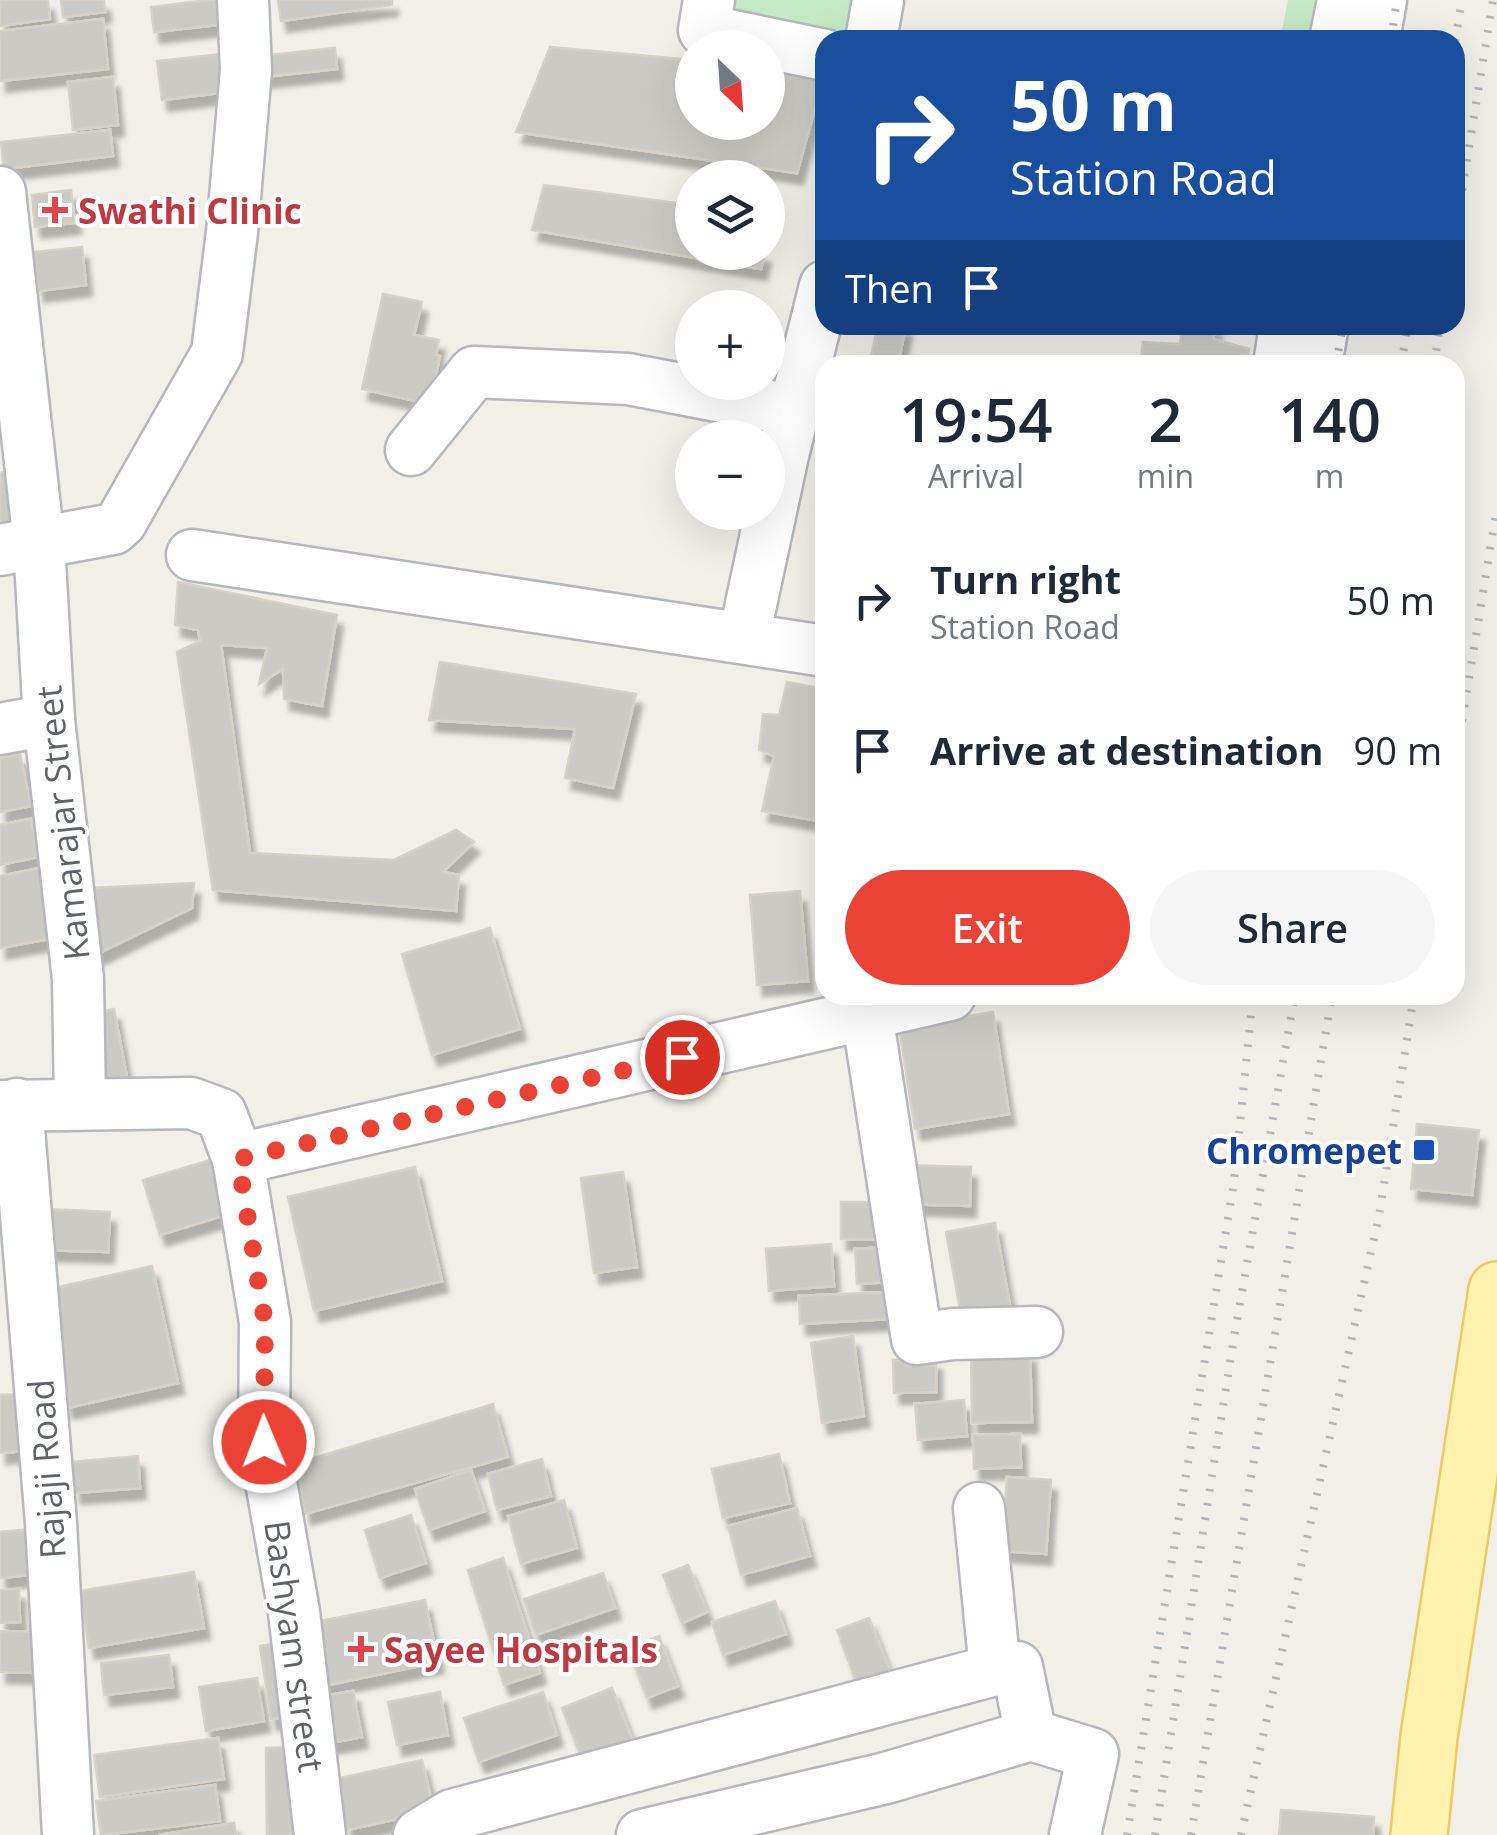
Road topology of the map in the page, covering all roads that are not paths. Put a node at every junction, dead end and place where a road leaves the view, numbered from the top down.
1 (243, 0) edge
2 (709, 0) edge
3 (878, 0) edge
4 (1342, 0) edge
5 (1382, 0) edge
6 (873, 30) edge
7 (1337, 30) edge
8 (1376, 30) edge
9 (815, 53) edge
10 (0, 192) edge
11 (817, 335) edge
12 (801, 442) edge
13 (412, 450) dead end
14 (19, 546) edge
15 (192, 555) dead end
16 (744, 637) junction
17 (815, 649) edge
18 (49, 720) junction
19 (0, 729) edge
20 (906, 1005) edge
21 (867, 1014) junction
22 (80, 1103) junction
23 (8, 1105) edge
24 (238, 1159) junction
25 (1497, 1290) edge
26 (1037, 1332) dead end
27 (979, 1508) dead end
28 (995, 1670) junction
29 (1032, 1735) junction
30 (68, 1835) edge
31 (320, 1835) edge
32 (420, 1835) edge
33 (642, 1835) edge
34 (1075, 1835) edge
35 (1419, 1835) edge

1 - 14 street
2 - 9 street
3 - 6 street
4 - 7 street
5 - 8 street
10 - 14 street, Kamarajar Street
11 - 12 street
12 - 13 street
12 - 16 street
14 - 18 street, Kamarajar Street
15 - 16 street
16 - 17 street
18 - 19 street
18 - 22 street, Kamarajar Street
20 - 21 street
21 - 24 street
21 - 26 street
22 - 23 street, Bashyam street
22 - 24 street, Bashyam street
23 - 30 street, Rajaji Road
24 - 31 street, Bashyam street
25 - 35 main road
27 - 28 street
28 - 29 street
28 - 32 street
29 - 33 street
29 - 34 street

